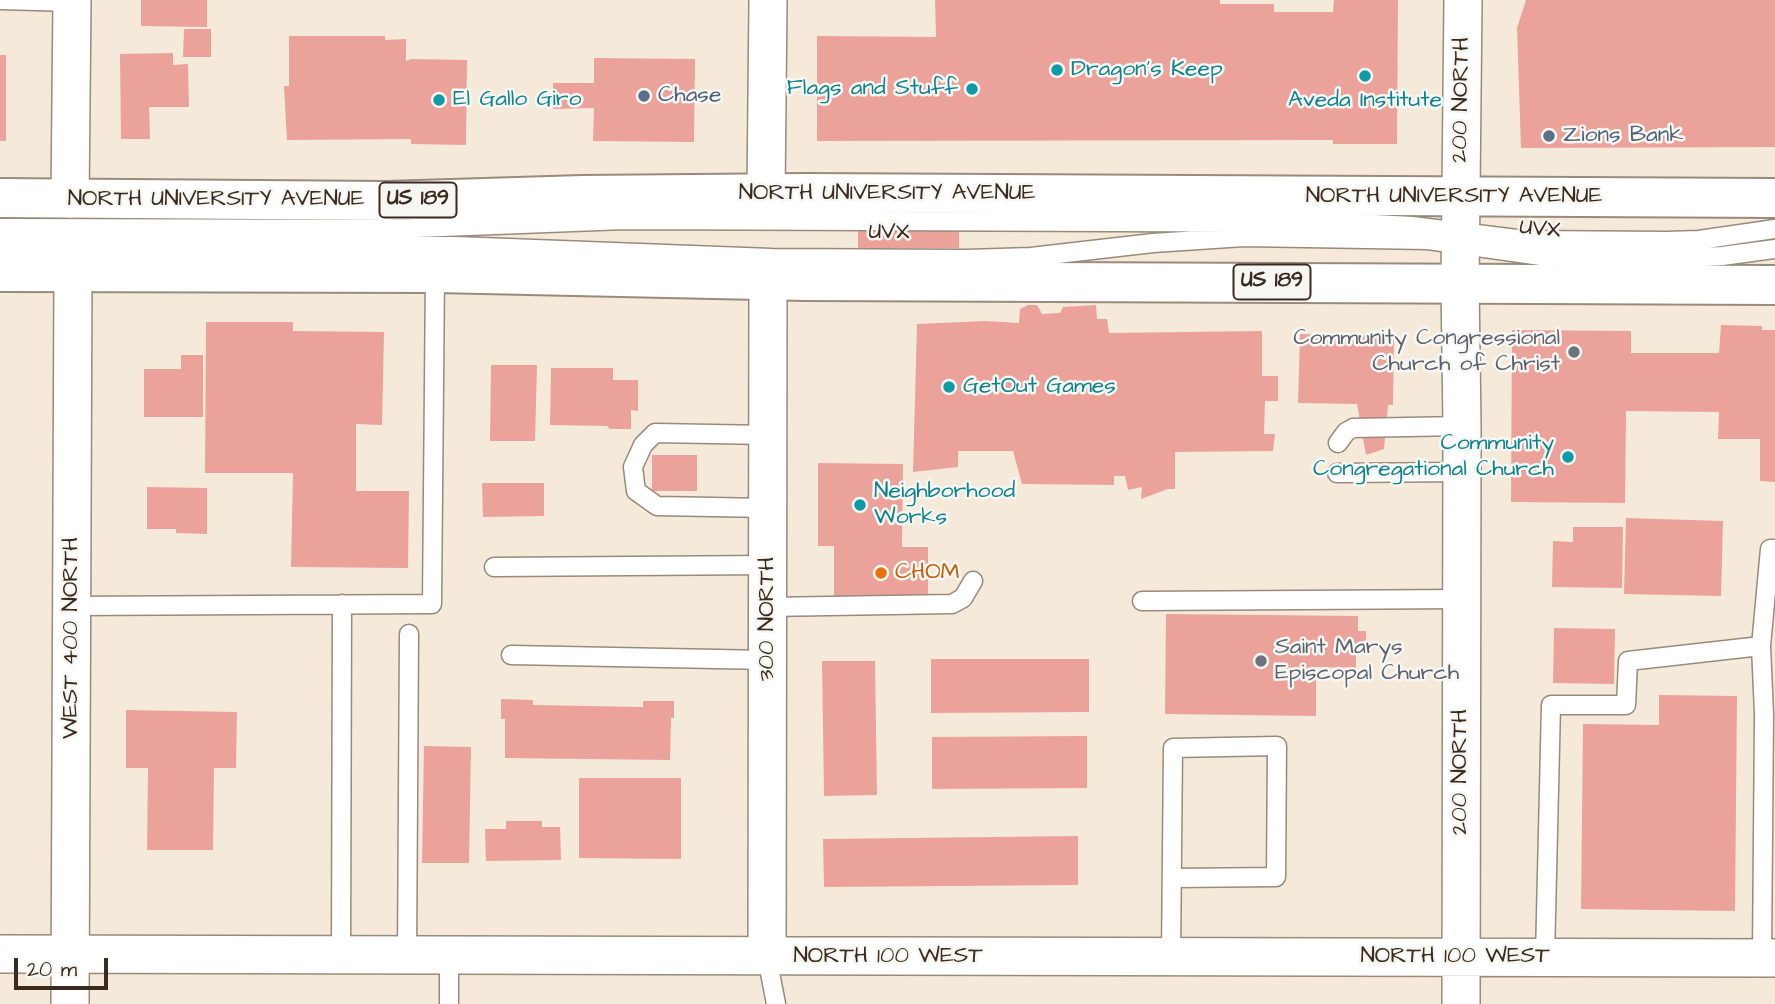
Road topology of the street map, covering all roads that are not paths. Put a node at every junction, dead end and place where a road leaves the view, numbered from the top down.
1 (0, 0) edge
2 (768, 0) edge
3 (1463, 0) edge
4 (72, 1) edge
5 (766, 194) junction
6 (0, 198) edge
7 (1775, 198) edge
8 (69, 200) junction
9 (1461, 225) junction
10 (0, 228) edge
11 (1775, 229) edge
12 (0, 246) edge
13 (1775, 249) edge
14 (73, 271) junction
15 (0, 272) edge
16 (435, 273) junction
17 (768, 280) junction
18 (1460, 284) junction
19 (1775, 285) edge
20 (1462, 426) junction
21 (768, 435) junction
22 (1338, 443) dead end
23 (1462, 472) junction
24 (1337, 473) dead end
25 (768, 508) junction
26 (1775, 549) edge
27 (768, 565) junction
28 (494, 566) dead end
29 (973, 581) dead end
30 (1462, 599) junction
31 (1142, 601) dead end
32 (342, 604) junction
33 (72, 606) junction
34 (768, 607) junction
35 (409, 634) dead end
36 (1761, 646) junction
37 (510, 655) dead end
38 (768, 660) junction
39 (1173, 878) junction
40 (0, 954) edge
41 (70, 955) junction
42 (341, 956) junction
43 (407, 956) junction
44 (449, 956) junction
45 (767, 957) junction
46 (1171, 957) junction
47 (1461, 957) junction
48 (1545, 957) junction
49 (1769, 958) edge
50 (70, 1004) edge
51 (449, 1004) edge
52 (776, 1004) edge
53 (1461, 1004) edge

1 - 4 lane
2 - 5 street
3 - 9 street, 200 NORTH
4 - 8 street
5 - 8 highway, NORTH UNIVERSITY AVENUE / US 189
5 - 9 highway, NORTH UNIVERSITY AVENUE / US 189
6 - 8 highway, NORTH UNIVERSITY AVENUE / US 189
7 - 9 highway, NORTH UNIVERSITY AVENUE / US 189
9 - 10 lane, UVX
9 - 11 lane, UVX
9 - 12 lane, UVX
9 - 13 lane, UVX
9 - 18 street, 200 NORTH
14 - 15 highway, US 189
14 - 16 highway, US 189
14 - 33 street, WEST 400 NORTH
16 - 17 highway, US 189
16 - 32 lane
17 - 18 highway, US 189
17 - 21 street, 300 NORTH
18 - 19 highway, US 189
18 - 20 street, 200 NORTH
20 - 22 lane
20 - 23 street, 200 NORTH
21 - 25 street, 300 NORTH
21 - 25 lane
23 - 24 lane
23 - 30 street, 200 NORTH
25 - 27 street, 300 NORTH
26 - 36 lane
27 - 28 lane
27 - 34 street, 300 NORTH
29 - 34 lane
30 - 31 lane
30 - 47 street, 200 NORTH
32 - 33 lane
32 - 42 lane
33 - 41 street, WEST 400 NORTH
34 - 38 street, 300 NORTH
35 - 43 lane
36 - 48 lane
36 - 49 lane
37 - 38 lane
38 - 45 street, 300 NORTH
39 - 39 lane
39 - 46 lane
40 - 41 street, NORTH 100 WEST
41 - 42 street, NORTH 100 WEST
41 - 50 street, WEST 400 NORTH
42 - 43 street, NORTH 100 WEST
43 - 44 street, NORTH 100 WEST
44 - 45 street, NORTH 100 WEST
44 - 51 lane
45 - 46 street, NORTH 100 WEST
45 - 52 lane
46 - 47 street, NORTH 100 WEST
47 - 48 street, NORTH 100 WEST
47 - 53 street, 200 NORTH
48 - 49 street, NORTH 100 WEST

